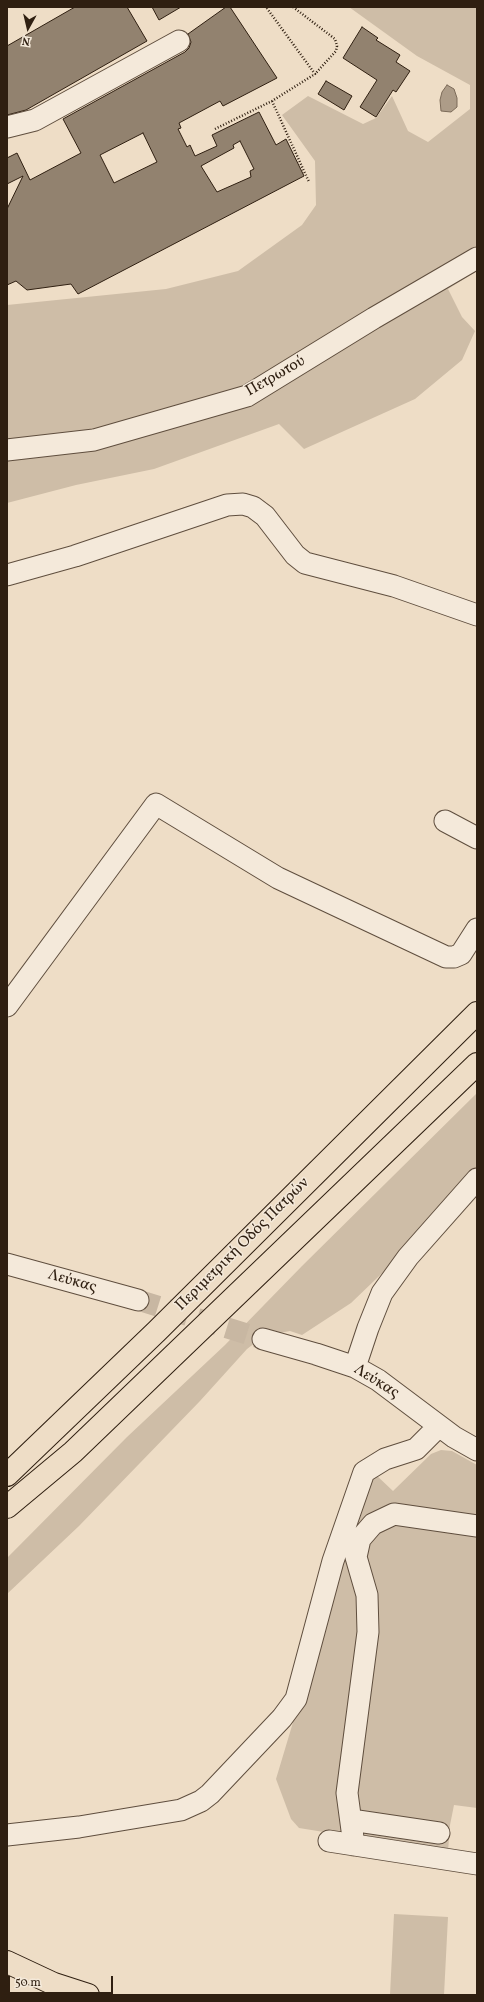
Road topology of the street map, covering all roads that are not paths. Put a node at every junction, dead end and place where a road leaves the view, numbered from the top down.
1 (179, 41) dead end
2 (7, 127) edge
3 (477, 258) edge
4 (7, 450) edge
5 (7, 576) edge
6 (477, 615) edge
7 (445, 821) dead end
8 (477, 838) edge
9 (477, 929) edge
10 (7, 1006) edge
11 (477, 1013) edge
12 (477, 1064) edge
13 (477, 1179) edge
14 (7, 1264) edge
15 (138, 1300) tunnel mouth
16 (262, 1339) tunnel mouth
17 (355, 1367) junction
18 (439, 1426) junction
19 (477, 1450) edge
20 (72, 1452) junction
21 (7, 1475) edge
22 (7, 1507) edge
23 (7, 1521) edge
24 (477, 1526) edge
25 (351, 1820) junction
26 (439, 1833) dead end
27 (7, 1835) edge
28 (329, 1841) dead end
29 (354, 1845) junction
30 (477, 1864) edge
31 (7, 1962) edge
32 (88, 1995) edge

1 - 2 street
3 - 4 street, Πετρωτού
5 - 6 street
7 - 8 street
9 - 10 street
11 - 21 highway, Περιμετρική Οδός Πατρών
12 - 20 highway, Περιμετρική Οδός Πατρών
13 - 17 street
14 - 15 street, Λεύκας
16 - 17 street, Λεύκας
17 - 18 street, Λεύκας
18 - 19 street, Λεύκας
18 - 27 street
20 - 22 highway, Περιμετρική Οδός Πατρών
20 - 23 highway
24 - 25 street
25 - 26 street
25 - 29 street
28 - 29 street
29 - 30 street
31 - 32 highway

